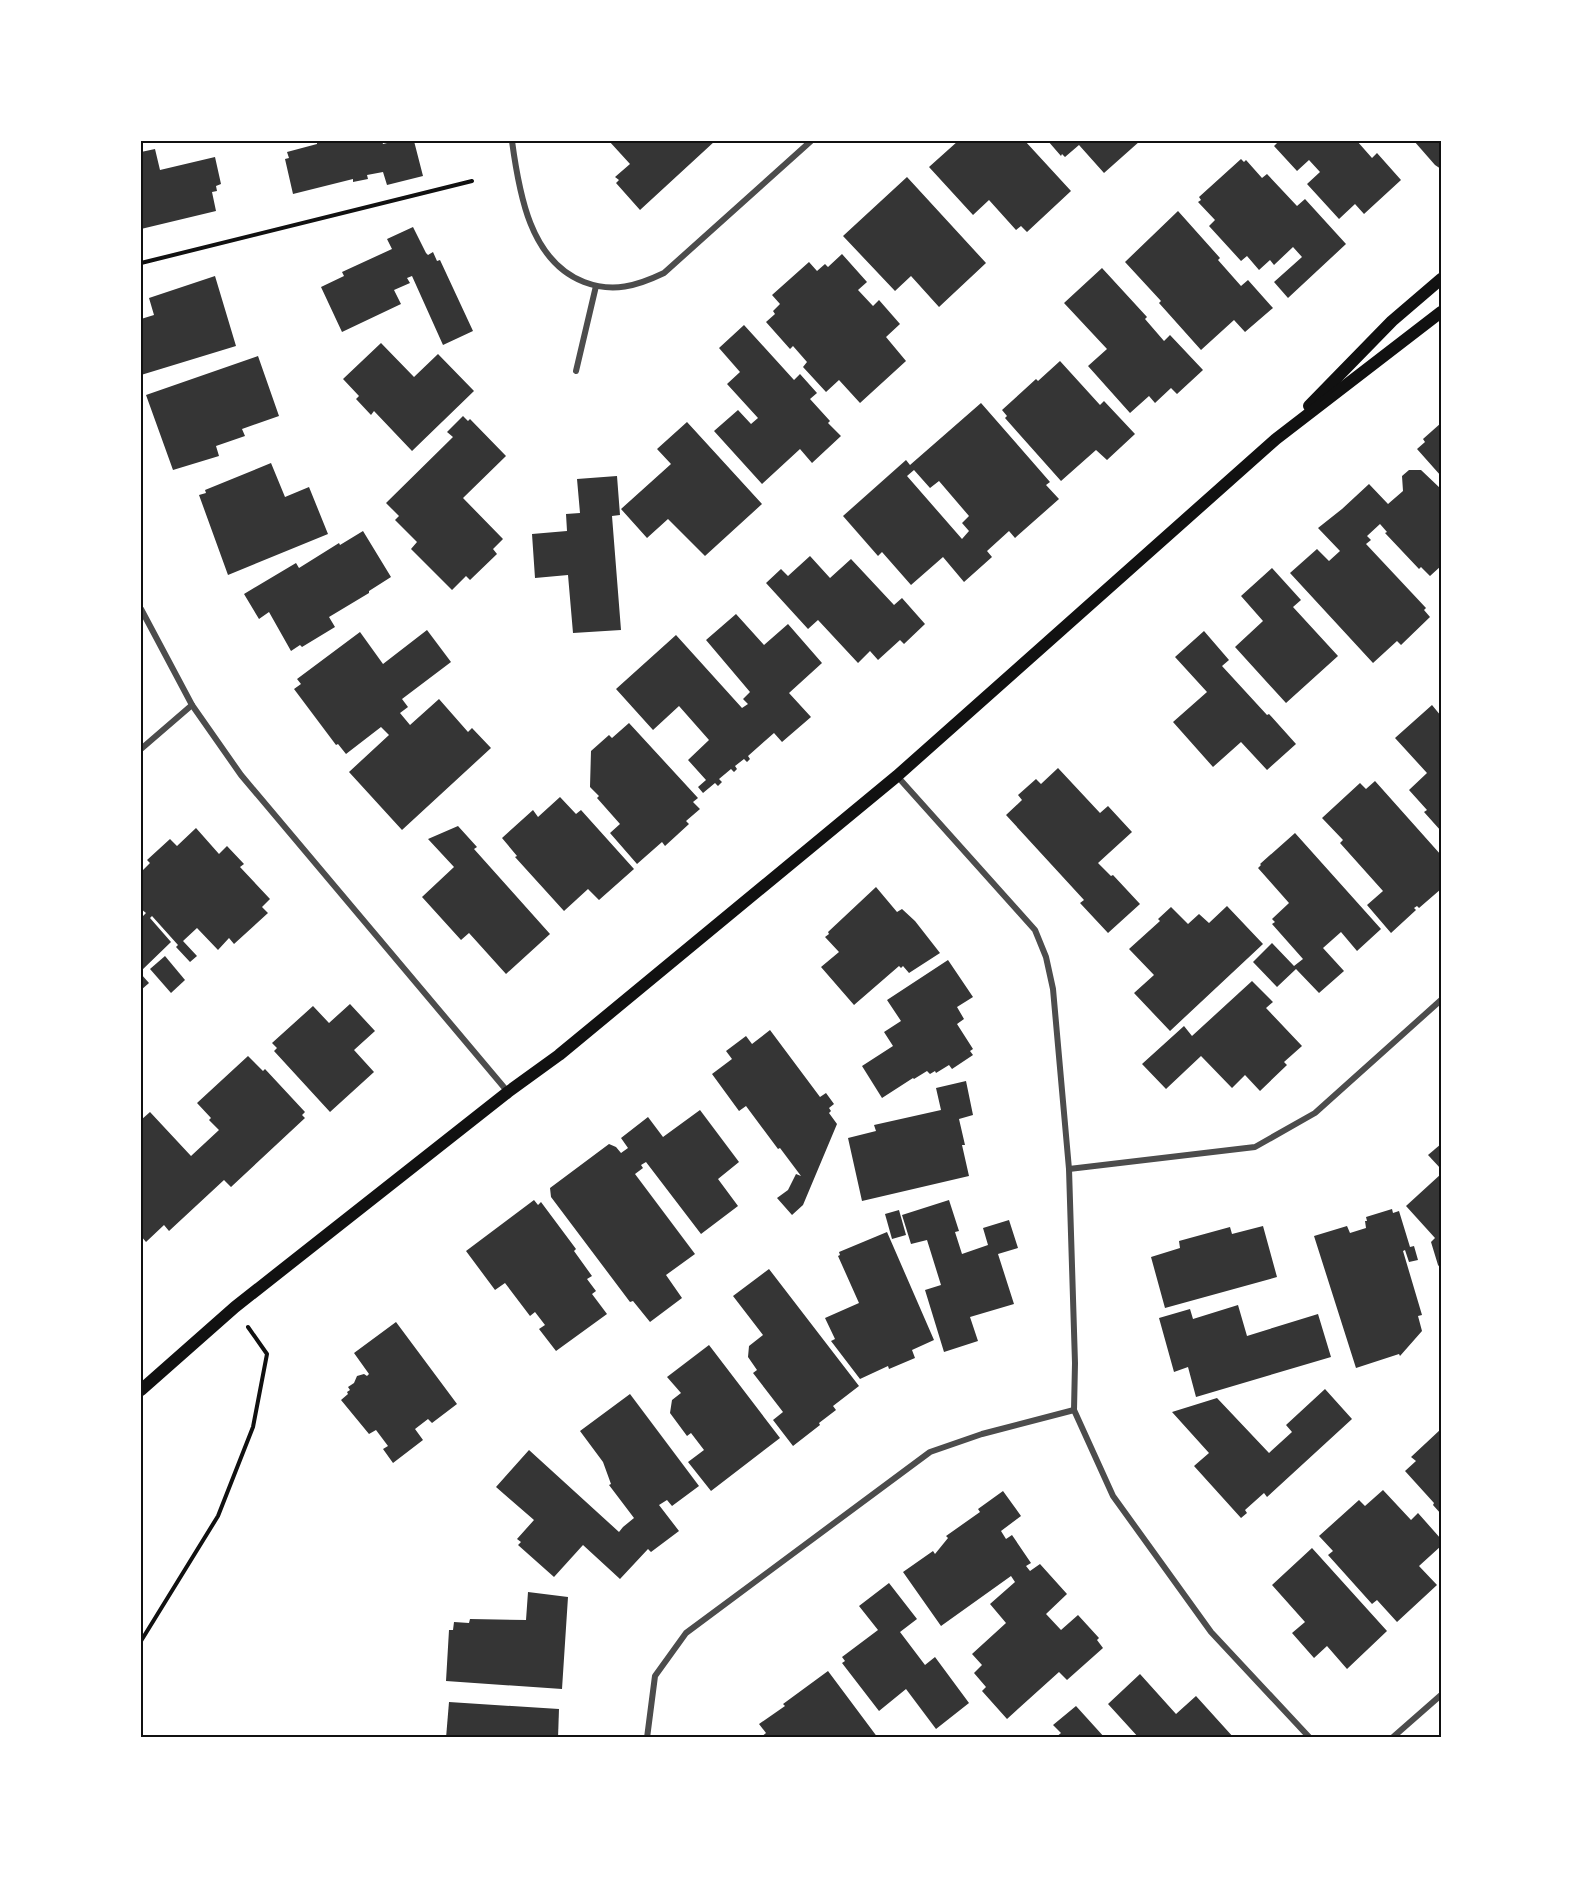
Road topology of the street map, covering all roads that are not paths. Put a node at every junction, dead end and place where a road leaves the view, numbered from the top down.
1 (512, 141) edge
2 (811, 141) edge
3 (1441, 279) edge
4 (596, 286) junction
5 (1441, 312) edge
6 (576, 371) dead end
7 (1276, 440) junction
8 (141, 609) edge
9 (192, 705) junction
10 (141, 748) edge
11 (897, 776) junction
12 (1441, 1000) edge
13 (508, 1092) junction
14 (1069, 1169) junction
15 (141, 1390) edge
16 (1074, 1410) junction
17 (1441, 1695) edge
18 (647, 1738) edge
19 (1310, 1738) edge
20 (1392, 1738) edge

1 - 4 street
2 - 4 street
3 - 7 main road
4 - 6 street
5 - 7 main road
7 - 11 main road
8 - 9 street
9 - 10 street
9 - 13 street
11 - 13 main road
11 - 14 street
12 - 14 street
13 - 15 main road
14 - 16 street
16 - 18 street
16 - 19 street
17 - 20 street

